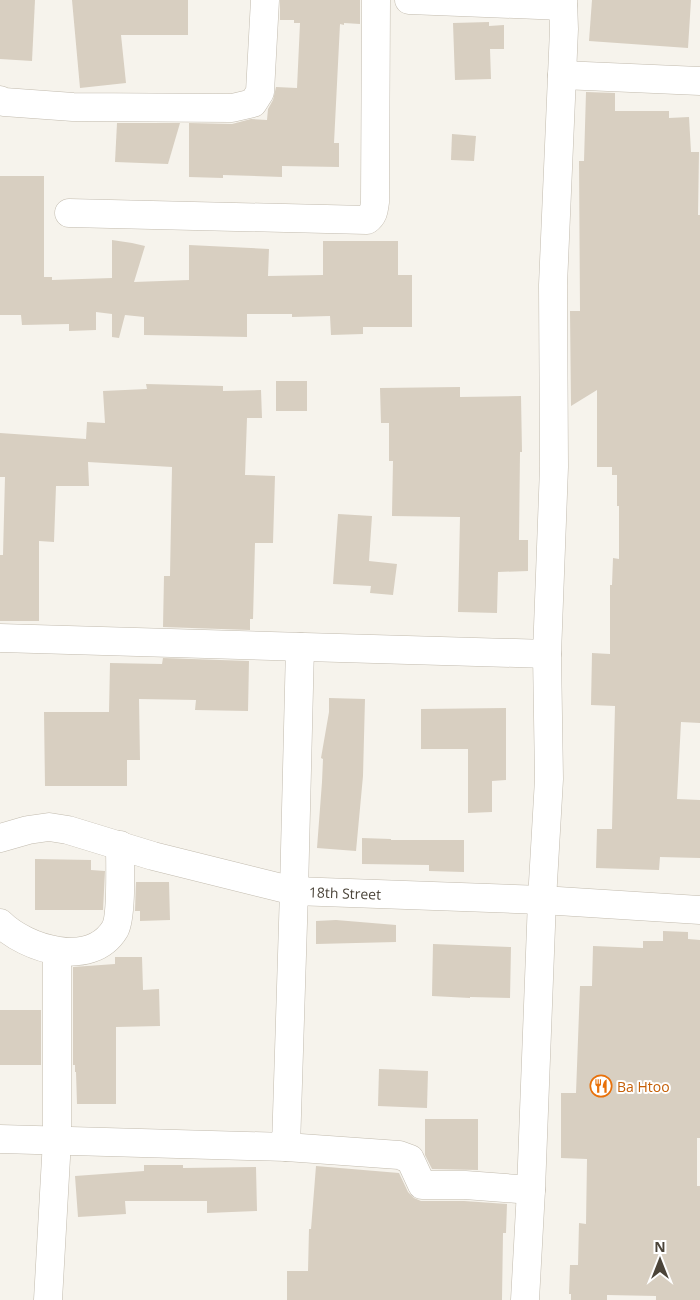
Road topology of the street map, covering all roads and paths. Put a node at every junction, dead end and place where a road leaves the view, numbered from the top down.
1 (265, 0) edge
2 (376, 0) edge
3 (408, 0) edge
4 (563, 3) edge
5 (562, 75) junction
6 (700, 81) edge
7 (0, 100) edge
8 (69, 213) dead end
9 (0, 638) edge
10 (300, 647) junction
11 (547, 654) junction
12 (0, 838) edge
13 (120, 845) junction
14 (294, 891) junction
15 (542, 900) junction
16 (700, 910) edge
17 (0, 922) edge
18 (57, 952) junction
19 (0, 1139) edge
20 (57, 1140) junction
21 (286, 1147) junction
22 (531, 1190) junction
23 (48, 1300) edge
24 (525, 1300) edge

1 - 7 street
2 - 8 street
3 - 4 street
4 - 5 street
5 - 6 street
5 - 11 street
9 - 10 street
10 - 11 street
10 - 14 street
11 - 15 street
12 - 13 street, 18th Street
13 - 14 street, 18th Street
13 - 18 street
14 - 15 street, 18th Street
14 - 21 street
15 - 16 street, 18th Street
15 - 22 street
17 - 18 street
18 - 20 street
19 - 20 street
20 - 21 street
20 - 23 street
21 - 22 street
22 - 24 street

